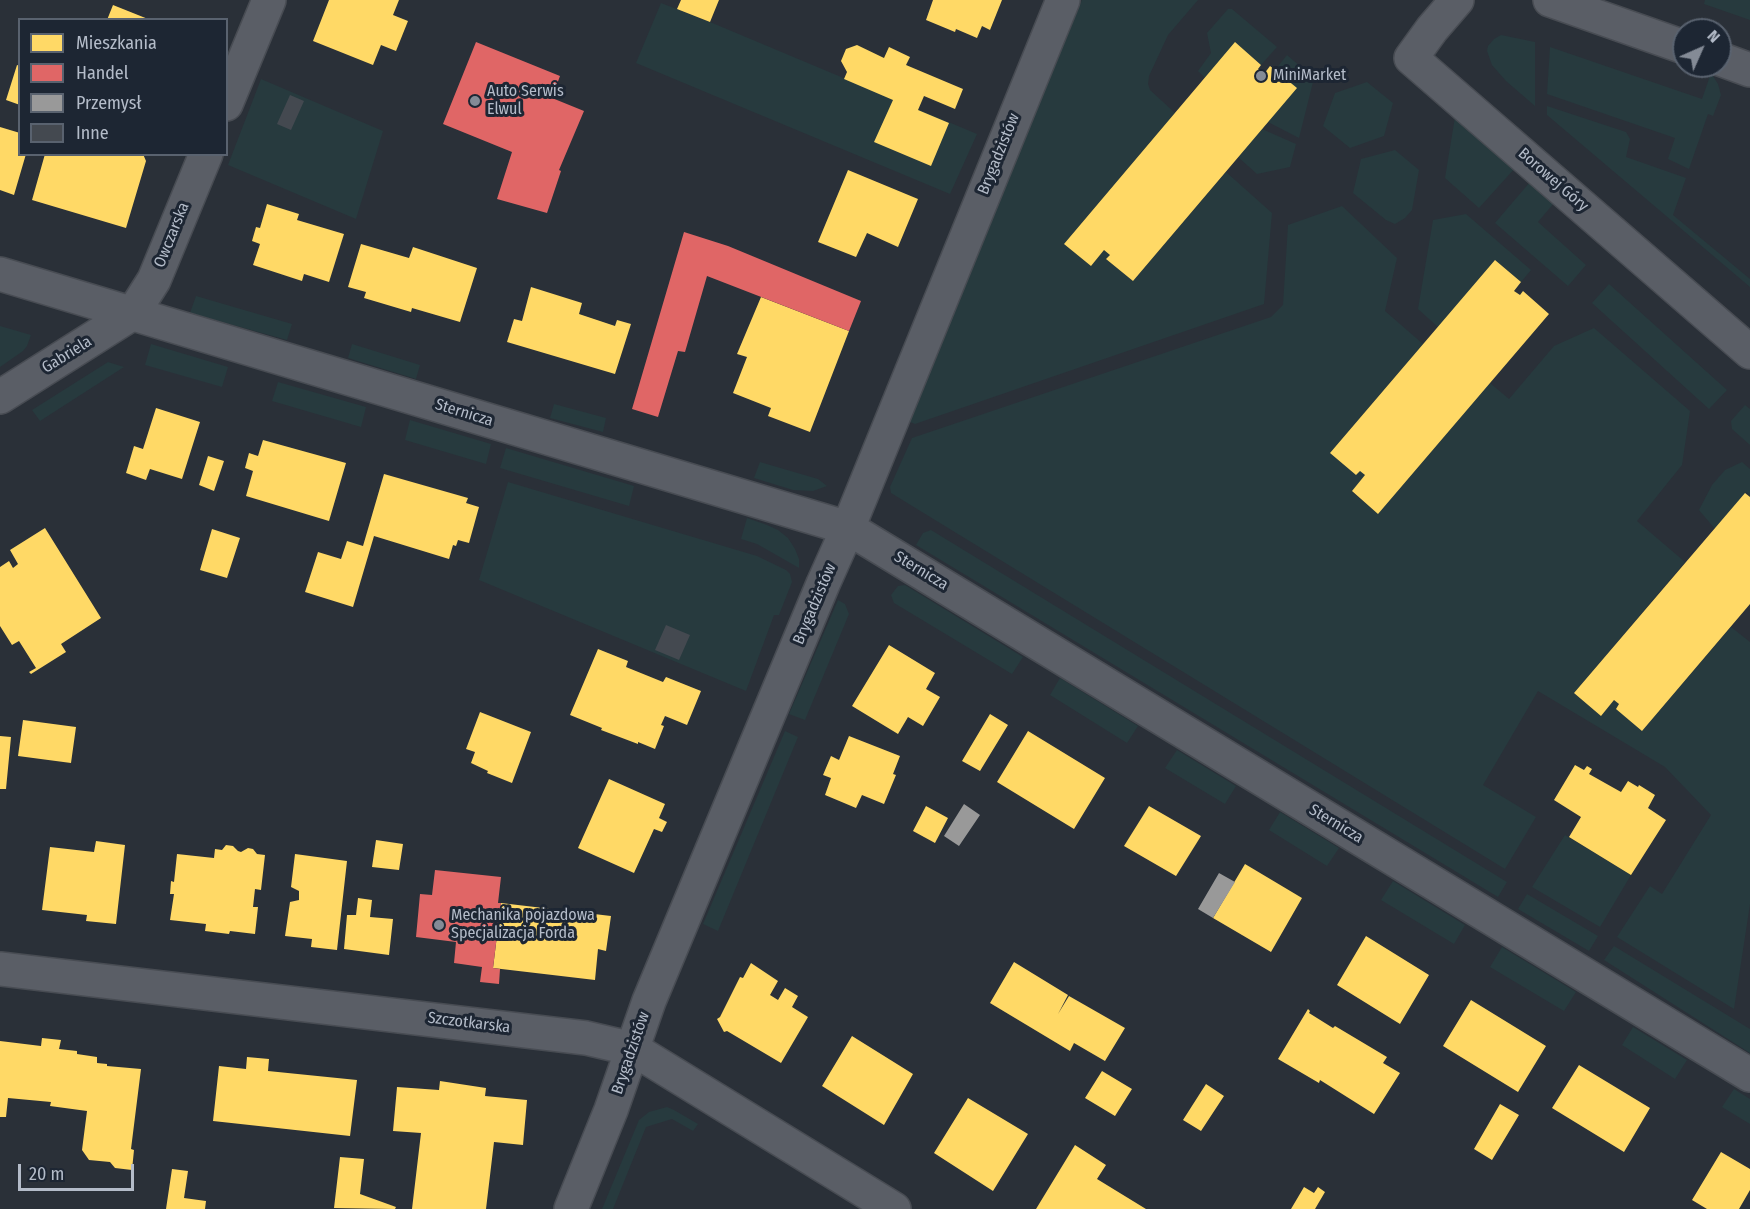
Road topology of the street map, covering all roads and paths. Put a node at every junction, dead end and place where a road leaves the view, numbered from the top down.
1 (269, 0) edge
2 (1063, 0) edge
3 (1457, 0) edge
4 (1550, 0) edge
5 (1672, 43) edge
6 (1732, 63) edge
7 (1750, 70) edge
8 (228, 99) edge
9 (205, 156) edge
10 (0, 274) edge
11 (133, 313) junction
12 (1750, 352) edge
13 (0, 398) edge
14 (848, 528) junction
15 (0, 969) edge
16 (633, 1049) junction
17 (1750, 1075) edge
18 (571, 1209) edge
19 (894, 1209) edge

1 - 8 street
2 - 14 street, Brygadzistów
3 - 12 street, Borowej Góry
4 - 5 street
6 - 7 street
9 - 11 street, Owczarska
10 - 11 street, Sternicza
11 - 13 street, Gabriela
11 - 14 street, Sternicza
14 - 16 street, Brygadzistów
14 - 17 street, Sternicza
15 - 16 street, Szczotkarska
16 - 18 street, Brygadzistów
16 - 19 street, Szczotkarska

